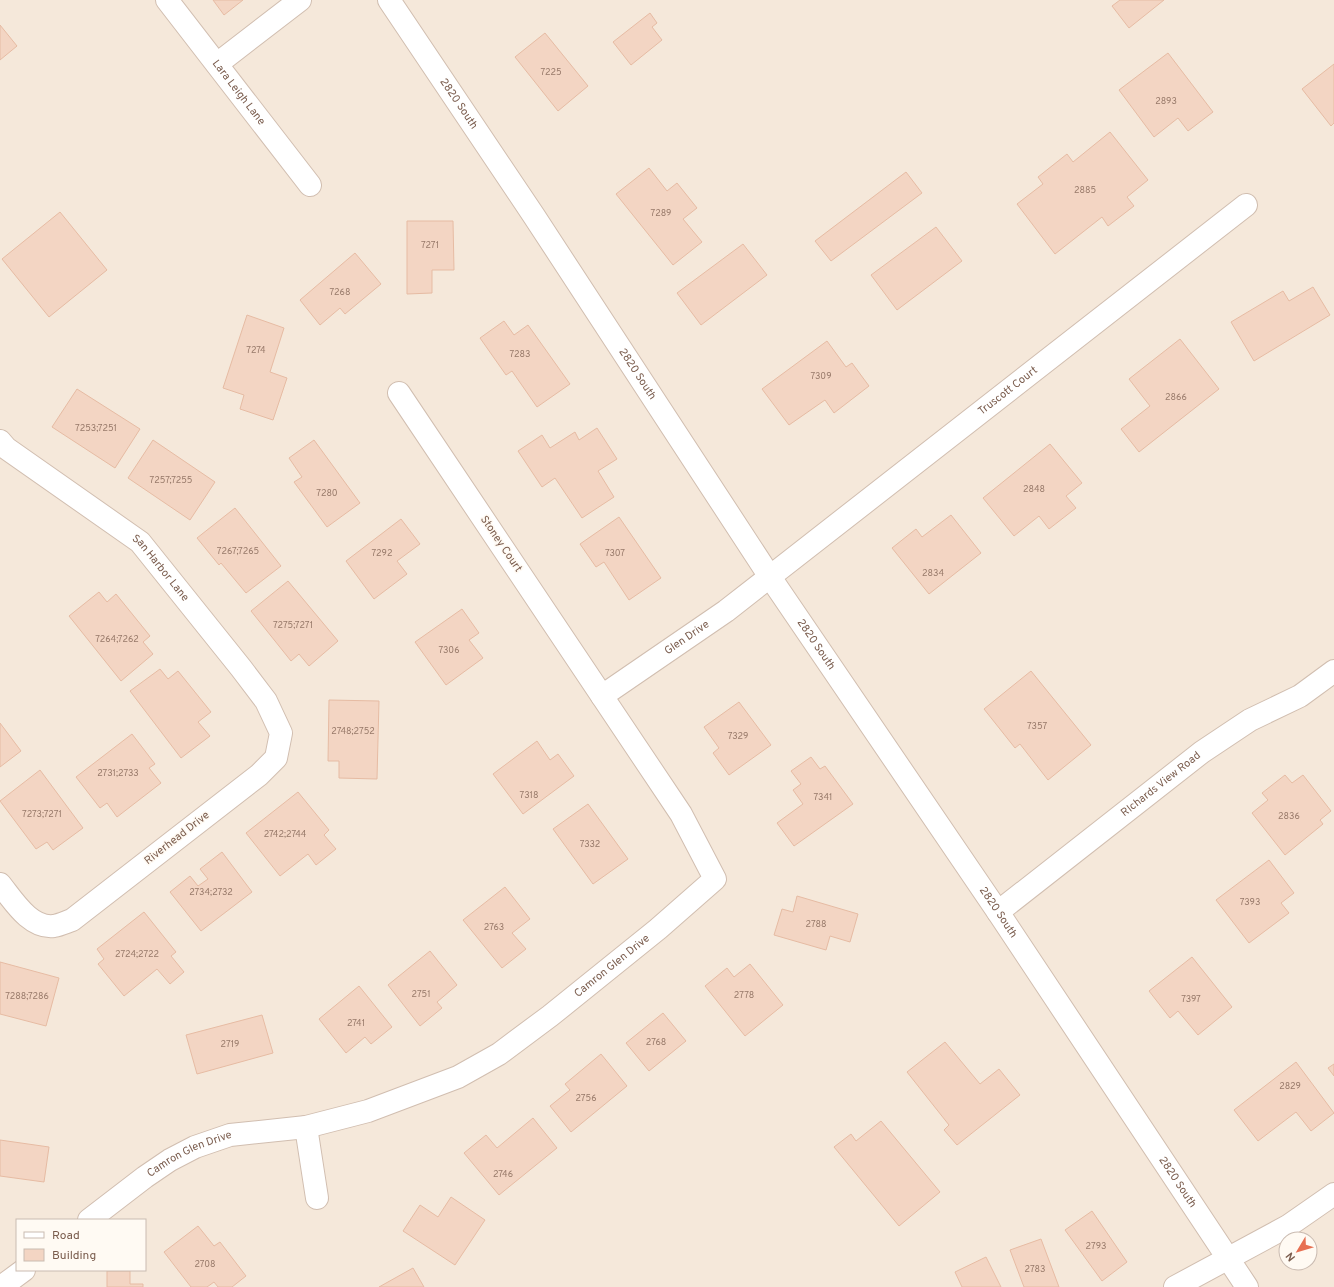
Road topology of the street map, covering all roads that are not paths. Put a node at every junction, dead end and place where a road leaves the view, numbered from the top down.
1 (167, 0) edge
2 (300, 0) edge
3 (389, 0) edge
4 (218, 64) junction
5 (310, 184) dead end
6 (1246, 205) dead end
7 (400, 393) dead end
8 (0, 441) edge
9 (770, 577) junction
10 (1334, 671) edge
11 (602, 696) junction
12 (282, 733) joint
13 (0, 884) edge
14 (998, 912) junction
15 (306, 1128) junction
16 (1334, 1194) edge
17 (317, 1198) dead end
18 (90, 1219) edge
19 (1228, 1260) junction
20 (23, 1271) edge
21 (2, 1287) edge
22 (1176, 1287) edge
23 (1247, 1287) edge

1 - 4 street, Lara Leigh Lane
2 - 4 street
3 - 9 street, 2820 South
4 - 5 street, Lara Leigh Lane
6 - 9 street, Truscott Court
7 - 11 street, Stoney Court
8 - 12 street, San Harbor Lane
9 - 11 street, Glen Drive
9 - 14 street, 2820 South
10 - 14 street, RIchards View Road
11 - 15 street, Camron Glen Drive
12 - 13 street, Riverhead Drive
14 - 19 street, 2820 South
15 - 17 street
15 - 18 street, Camron Glen Drive
16 - 19 street
19 - 22 street
19 - 23 street, 2820 South
20 - 21 street

